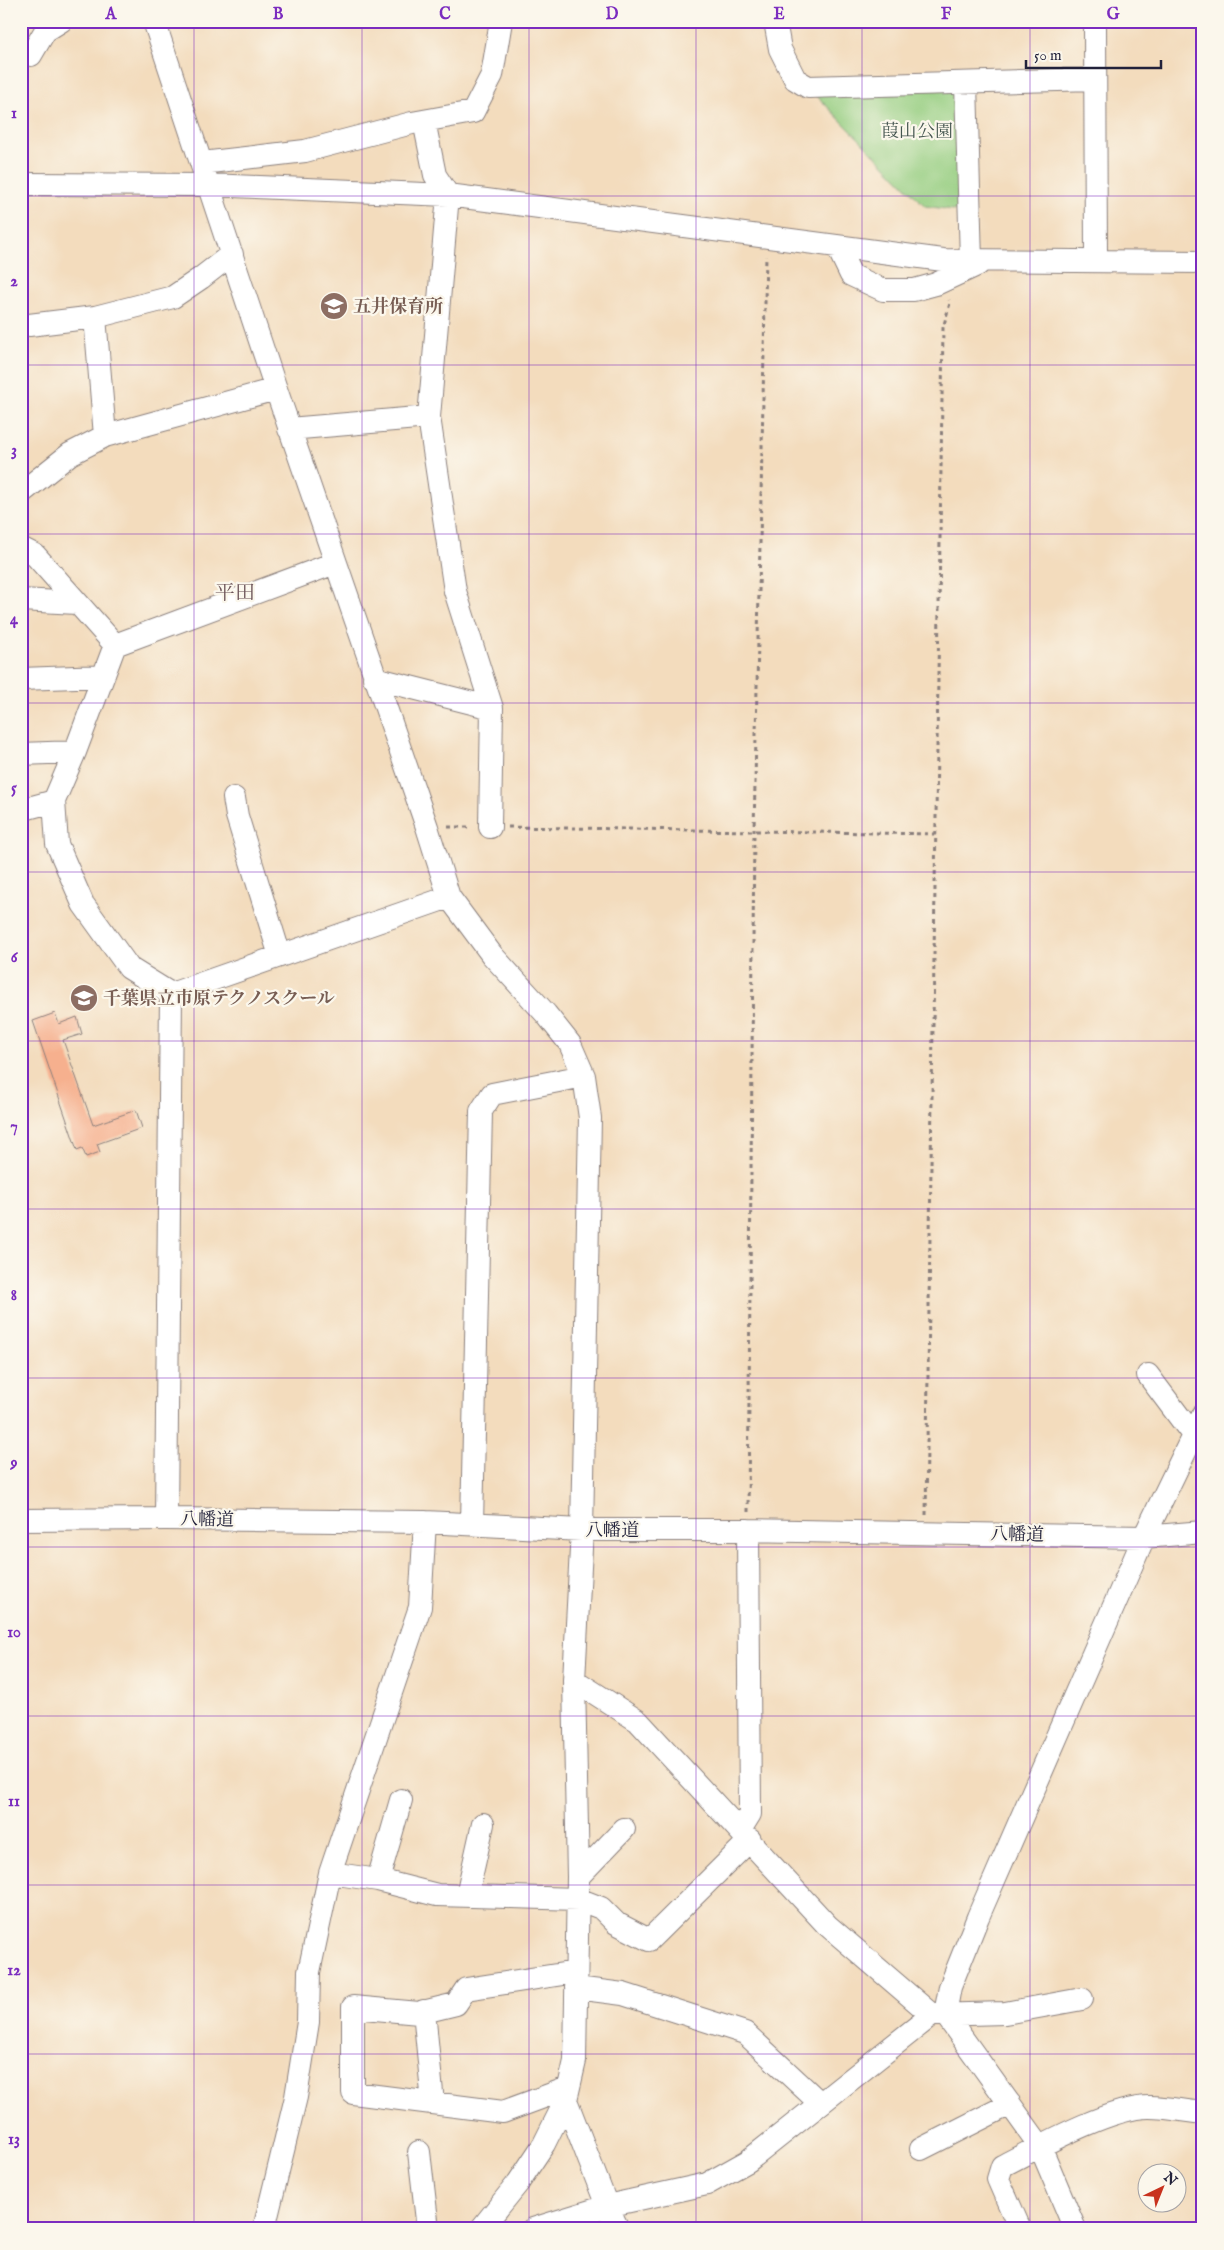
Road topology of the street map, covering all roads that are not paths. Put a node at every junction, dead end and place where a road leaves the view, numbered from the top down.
1 (61, 21) edge
2 (154, 21) edge
3 (501, 21) edge
4 (775, 21) edge
5 (1095, 21) edge
6 (31, 55) dead end
7 (1096, 80) junction
8 (966, 83) junction
9 (424, 121) junction
10 (202, 163) junction
11 (21, 184) edge
12 (209, 185) junction
13 (448, 195) junction
14 (836, 246) junction
15 (232, 254) junction
16 (916, 257) junction
17 (1096, 261) junction
18 (977, 262) junction
19 (1203, 262) edge
20 (936, 284) junction
21 (914, 290) junction
22 (95, 317) junction
23 (29, 324) dead end
24 (276, 389) junction
25 (429, 417) junction
26 (289, 429) junction
27 (105, 436) junction
28 (21, 493) edge
29 (21, 548) edge
30 (335, 563) junction
31 (21, 600) edge
32 (77, 603) junction
33 (115, 645) junction
34 (103, 676) junction
35 (374, 678) junction
36 (21, 679) edge
37 (492, 708) junction
38 (75, 752) junction
39 (21, 754) edge
40 (234, 798) dead end
41 (54, 801) junction
42 (21, 810) edge
43 (490, 827) road end
44 (449, 897) junction
45 (280, 956) junction
46 (171, 994) junction
47 (584, 1076) junction
48 (1148, 1375) dead end
49 (1203, 1415) edge
50 (1193, 1435) junction
51 (166, 1519) junction
52 (21, 1520) edge
53 (425, 1522) junction
54 (472, 1524) junction
55 (582, 1530) junction
56 (748, 1530) junction
57 (1203, 1532) edge
58 (1144, 1536) junction
59 (574, 1680) junction
60 (401, 1800) dead end
61 (483, 1824) dead end
62 (624, 1829) dead end
63 (745, 1835) junction
64 (330, 1873) junction
65 (578, 1876) junction
66 (378, 1880) junction
67 (467, 1895) junction
68 (578, 1900) junction
69 (576, 1980) junction
70 (1082, 1999) dead end
71 (424, 2011) junction
72 (938, 2015) junction
73 (567, 2094) junction
74 (433, 2103) junction
75 (820, 2103) junction
76 (1010, 2104) junction
77 (1203, 2113) edge
78 (1040, 2146) junction
79 (921, 2149) dead end
80 (419, 2152) dead end
81 (607, 2206) junction
82 (264, 2229) edge
83 (428, 2229) edge
84 (481, 2229) edge
85 (533, 2229) edge
86 (618, 2229) edge
87 (1020, 2229) edge
88 (1075, 2229) edge

1 - 6 street
2 - 10 street
3 - 9 street
4 - 8 street
5 - 7 street
7 - 8 street
7 - 17 street
8 - 18 street
9 - 10 street
9 - 13 street
10 - 12 street
11 - 12 street
12 - 13 street
12 - 15 street
13 - 14 street
13 - 25 street
14 - 16 street
14 - 21 street
15 - 22 street
15 - 24 street
16 - 18 street
16 - 20 street
16 - 21 street
17 - 18 street
17 - 19 street
18 - 20 street
20 - 21 street
22 - 23 street
22 - 27 street
24 - 26 street
24 - 27 street
25 - 26 street
25 - 37 street
26 - 30 street
27 - 28 street
29 - 32 street
30 - 33 street
30 - 35 street
31 - 32 street
32 - 33 street
33 - 34 street
34 - 36 street
34 - 38 street
35 - 37 street
35 - 44 street
37 - 43 street
38 - 39 street
38 - 41 street
40 - 45 street
41 - 42 street
41 - 46 street
44 - 45 street
44 - 47 street
45 - 46 street
46 - 51 street
47 - 54 street
47 - 55 street
48 - 50 street
49 - 50 street
50 - 58 street
51 - 52 street, 八幡道
51 - 53 street, 八幡道
53 - 54 street, 八幡道
53 - 64 street
54 - 55 street, 八幡道
55 - 56 street, 八幡道
55 - 59 street
56 - 58 street, 八幡道
56 - 63 street
57 - 58 street, 八幡道
58 - 72 street
59 - 63 street
59 - 65 street
60 - 66 street
61 - 67 street
62 - 65 street
63 - 68 street
63 - 72 street
64 - 66 street
64 - 82 street
65 - 68 street
66 - 67 street
67 - 68 street
68 - 69 street
69 - 71 street
69 - 73 street
69 - 75 street
70 - 72 street
71 - 74 street
71 - 74 street
72 - 75 street
72 - 76 street
73 - 74 street
73 - 81 street
73 - 84 street
75 - 81 street
76 - 78 street
76 - 79 street
77 - 78 street
78 - 87 street
78 - 88 street
80 - 83 street
81 - 85 street
81 - 86 street

